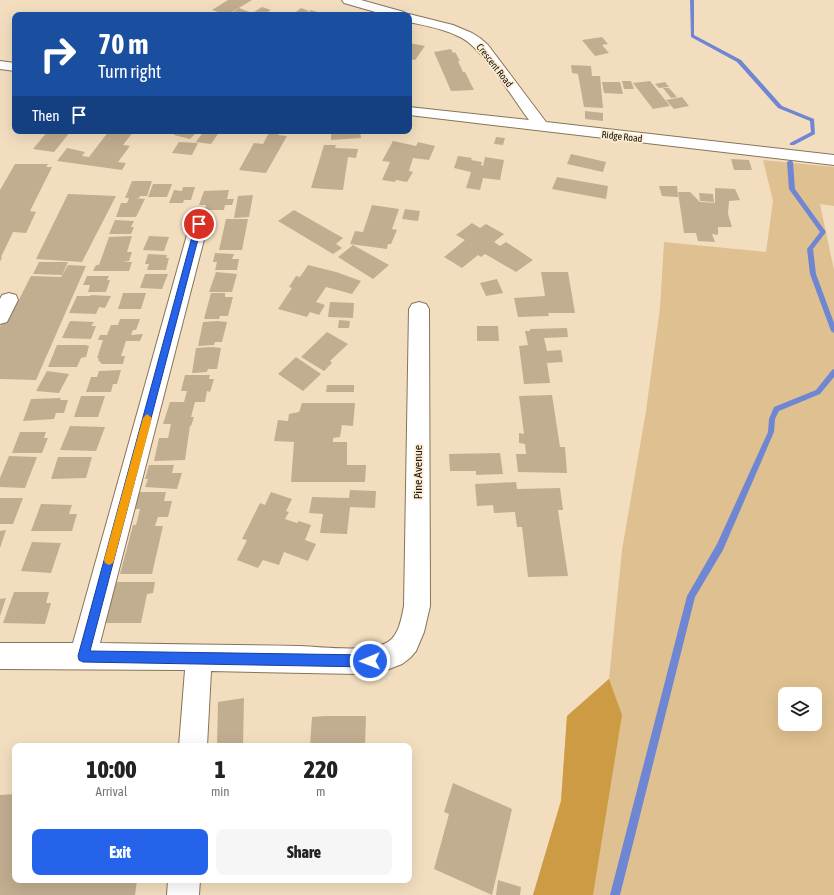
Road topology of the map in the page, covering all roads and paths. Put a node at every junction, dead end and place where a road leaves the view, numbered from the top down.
1 (348, 0) edge
2 (390, 12) edge
3 (412, 19) edge
4 (0, 65) edge
5 (12, 67) edge
6 (412, 112) edge
7 (542, 127) junction
8 (834, 160) edge
9 (199, 224) dead end
10 (9, 300) dead end
11 (419, 309) dead end
12 (0, 317) edge
13 (0, 656) edge
14 (83, 656) junction
15 (199, 657) junction
16 (193, 743) edge
17 (184, 883) edge
18 (183, 895) edge

1 - 2 street
3 - 7 street, Crescent Road
4 - 5 street
6 - 7 street, Ridge Road
7 - 8 street, Ridge Road
9 - 14 street
10 - 12 street
11 - 15 street, Pine Avenue
13 - 14 street, Pine Avenue
14 - 15 street, Pine Avenue
15 - 16 street
17 - 18 street

